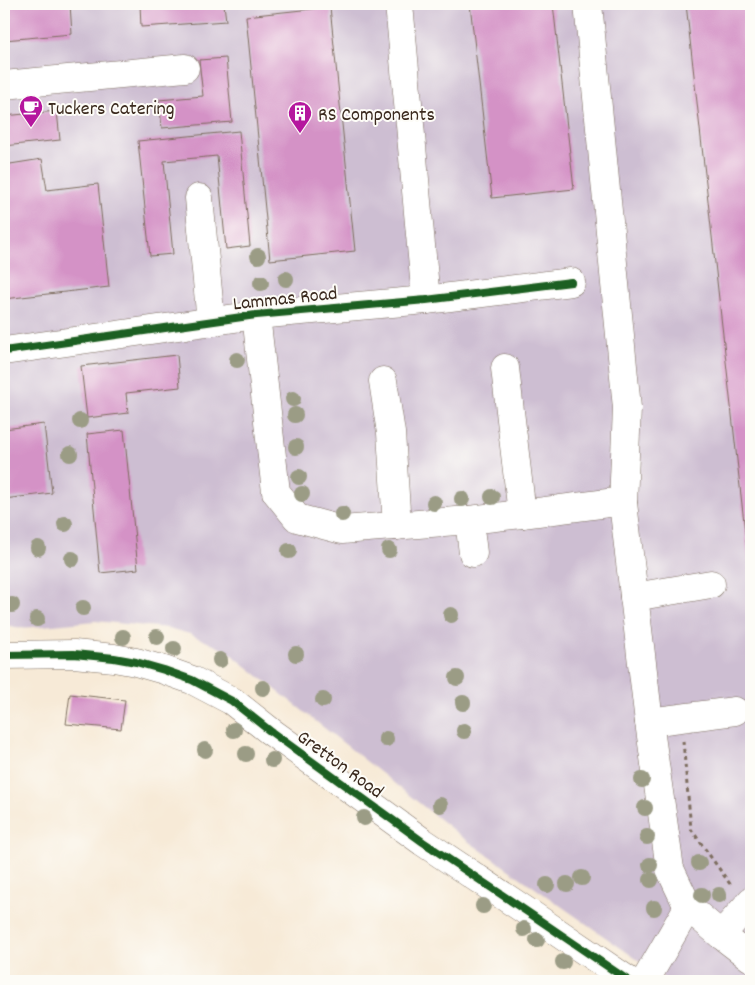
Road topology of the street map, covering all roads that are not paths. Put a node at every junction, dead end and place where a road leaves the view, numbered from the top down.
1 (399, 4) edge
2 (588, 4) edge
3 (185, 68) dead end
4 (4, 85) edge
5 (199, 198) dead end
6 (571, 282) dead end
7 (426, 300) junction
8 (256, 315) junction
9 (211, 322) junction
10 (4, 351) edge
11 (505, 368) dead end
12 (383, 381) dead end
13 (623, 503) junction
14 (522, 514) junction
15 (468, 520) junction
16 (397, 526) junction
17 (473, 553) dead end
18 (711, 584) dead end
19 (634, 596) junction
20 (4, 655) edge
21 (735, 711) dead end
22 (649, 722) junction
23 (748, 904) edge
24 (688, 907) junction
25 (721, 935) junction
26 (751, 958) edge
27 (629, 981) edge
28 (644, 981) edge

1 - 7 street
2 - 13 street
3 - 4 street
5 - 9 street
6 - 7 street, Lammas Road
7 - 8 street, Lammas Road
8 - 9 street, Lammas Road
8 - 16 street
9 - 10 street, Lammas Road
11 - 14 street
12 - 16 street
13 - 14 street
13 - 19 street
14 - 15 street
15 - 16 street
15 - 17 street
18 - 19 street
19 - 22 street
20 - 27 street, Gretton Road
21 - 22 street
22 - 24 street
23 - 25 street
24 - 25 street
24 - 28 street
25 - 26 street

